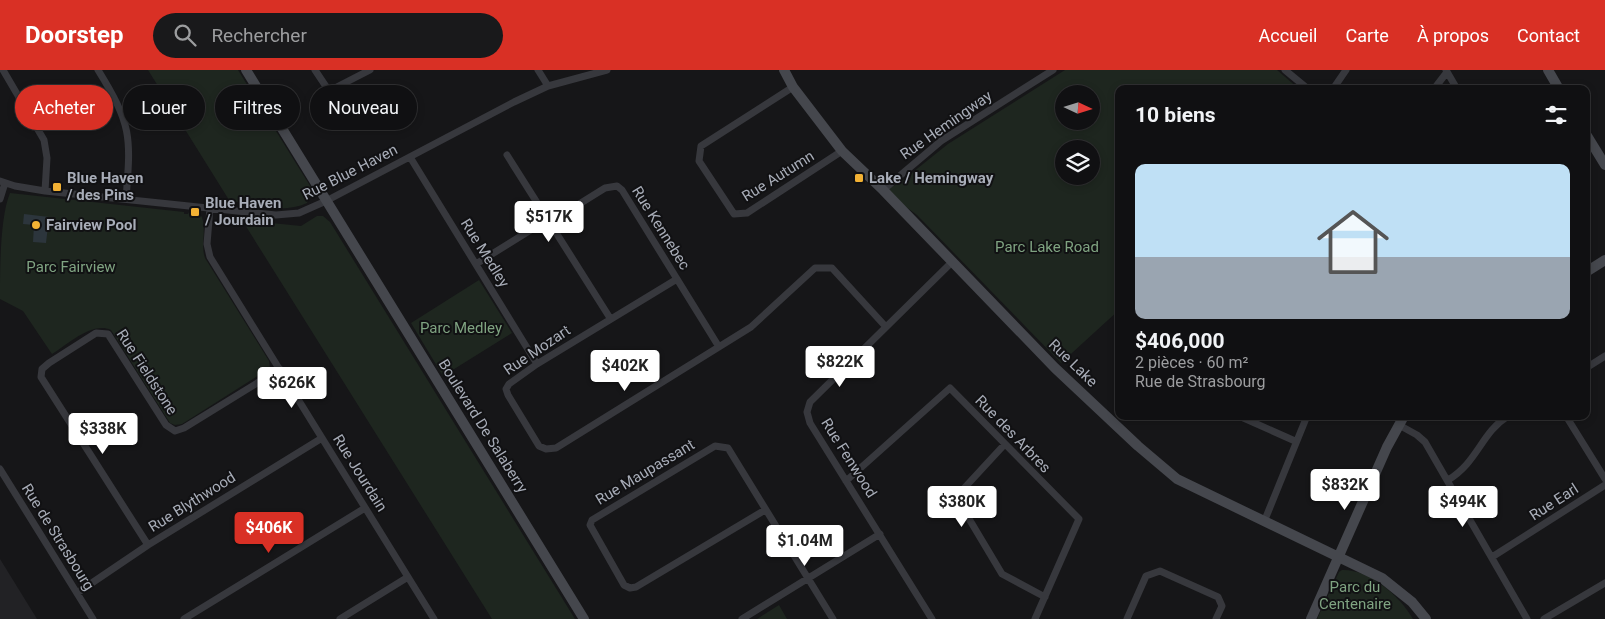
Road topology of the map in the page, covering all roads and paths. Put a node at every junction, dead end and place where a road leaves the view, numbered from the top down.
1 (2, 70) edge
2 (98, 70) edge
3 (246, 70) edge
4 (315, 70) edge
5 (370, 70) edge
6 (538, 70) edge
7 (607, 70) edge
8 (784, 70) edge
9 (1053, 70) edge
10 (1285, 70) edge
11 (1346, 70) edge
12 (1548, 70) edge
13 (1446, 71) edge
14 (1303, 85) edge
15 (1336, 85) edge
16 (1437, 85) edge
17 (1455, 85) edge
18 (1557, 85) edge
19 (548, 86) junction
20 (793, 87) junction
21 (1590, 141) edge
22 (842, 151) junction
23 (507, 155) dead end
24 (410, 157) junction
25 (1605, 165) edge
26 (3, 182) edge
27 (883, 190) junction
28 (45, 191) junction
29 (0, 199) edge
30 (126, 199) junction
31 (326, 201) junction
32 (210, 208) junction
33 (548, 221) junction
34 (1605, 260) edge
35 (952, 262) junction
36 (476, 264) junction
37 (1590, 269) edge
38 (677, 279) junction
39 (610, 318) junction
40 (886, 327) junction
41 (719, 347) junction
42 (1605, 356) edge
43 (537, 364) junction
44 (1590, 365) edge
45 (280, 369) junction
46 (1248, 420) edge
47 (1304, 420) edge
48 (1503, 420) edge
49 (1568, 420) edge
50 (1401, 421) edge
51 (322, 438) junction
52 (1296, 441) junction
53 (1004, 445) junction
54 (0, 469) edge
55 (1605, 479) edge
56 (1448, 480) junction
57 (846, 481) junction
58 (1605, 485) edge
59 (365, 508) junction
60 (765, 510) junction
61 (1264, 522) junction
62 (880, 534) junction
63 (148, 546) junction
64 (1339, 556) junction
65 (1492, 557) junction
66 (408, 577) junction
67 (808, 578) junction
68 (1605, 582) edge
69 (77, 593) junction
70 (1045, 597) junction
71 (94, 619) edge
72 (184, 619) edge
73 (340, 619) edge
74 (434, 619) edge
75 (584, 619) edge
76 (742, 619) edge
77 (834, 619) edge
78 (932, 619) edge
79 (1035, 619) edge
80 (1127, 619) edge
81 (1216, 619) edge
82 (1311, 619) edge
83 (1426, 619) edge
84 (1527, 619) edge
85 (1544, 619) edge

1 - 28 street
2 - 30 street
3 - 31 street, Boulevard De Salaberry
4 - 5 street
6 - 19 street
7 - 19 street, Rue Blue Haven
8 - 20 street, Rue Lake
9 - 27 street, Rue Hemingway
10 - 14 street
11 - 15 street
12 - 18 street
13 - 16 street
13 - 17 street
19 - 24 street, Rue Blue Haven
20 - 22 street, Rue Lake
20 - 22 street, Rue Autumn
21 - 25 street
22 - 27 street, Rue Lake
23 - 33 street
24 - 31 street, Rue Blue Haven
24 - 36 street, Rue Medley
26 - 28 street, Rue Blue Haven
26 - 29 street
27 - 35 street, Rue Lake
28 - 30 street, Rue Blue Haven
30 - 32 street, Rue Blue Haven
31 - 32 street, Rue Blue Haven
31 - 75 street, Boulevard De Salaberry
32 - 45 street, Rue Jourdain
33 - 36 street, Rue Kennebec
33 - 38 street, Rue Kennebec
33 - 39 street
34 - 37 street
35 - 40 street, Rue Fenwood
35 - 61 street, Rue Lake
36 - 43 street, Rue Medley
38 - 39 street, Rue Mozart
38 - 41 street, Rue Kennebec
39 - 43 street, Rue Mozart
40 - 41 street, Rue Mozart
40 - 57 street, Rue Fenwood
41 - 43 street, Rue Mozart
42 - 44 street
45 - 51 street, Rue Jourdain
45 - 63 street, Rue Fieldstone
46 - 52 street
47 - 52 street
48 - 56 street
49 - 55 street
50 - 56 street
50 - 64 street
51 - 59 street, Rue Jourdain
51 - 63 street, Rue Blythwood
52 - 61 street
53 - 57 street, Rue des Arbres
53 - 70 street, Rue des Arbres
53 - 70 street
54 - 69 street, Rue de Strasbourg
56 - 65 street
57 - 62 street, Rue Fenwood
58 - 65 street, Rue Earl
59 - 66 street, Rue Jourdain
59 - 72 street
60 - 60 street, Rue Maupassant
60 - 67 street, Rue Maupassant
61 - 64 street, Rue Lake
62 - 67 street
62 - 78 street, Rue Fenwood
63 - 69 street, Rue Blythwood
64 - 82 street
64 - 83 street, Rue Lake
65 - 84 street
66 - 73 street
66 - 74 street, Rue Jourdain
67 - 76 street
67 - 77 street, Rue Maupassant
68 - 85 street
69 - 71 street, Rue de Strasbourg
70 - 79 street, Rue des Arbres
80 - 81 street

